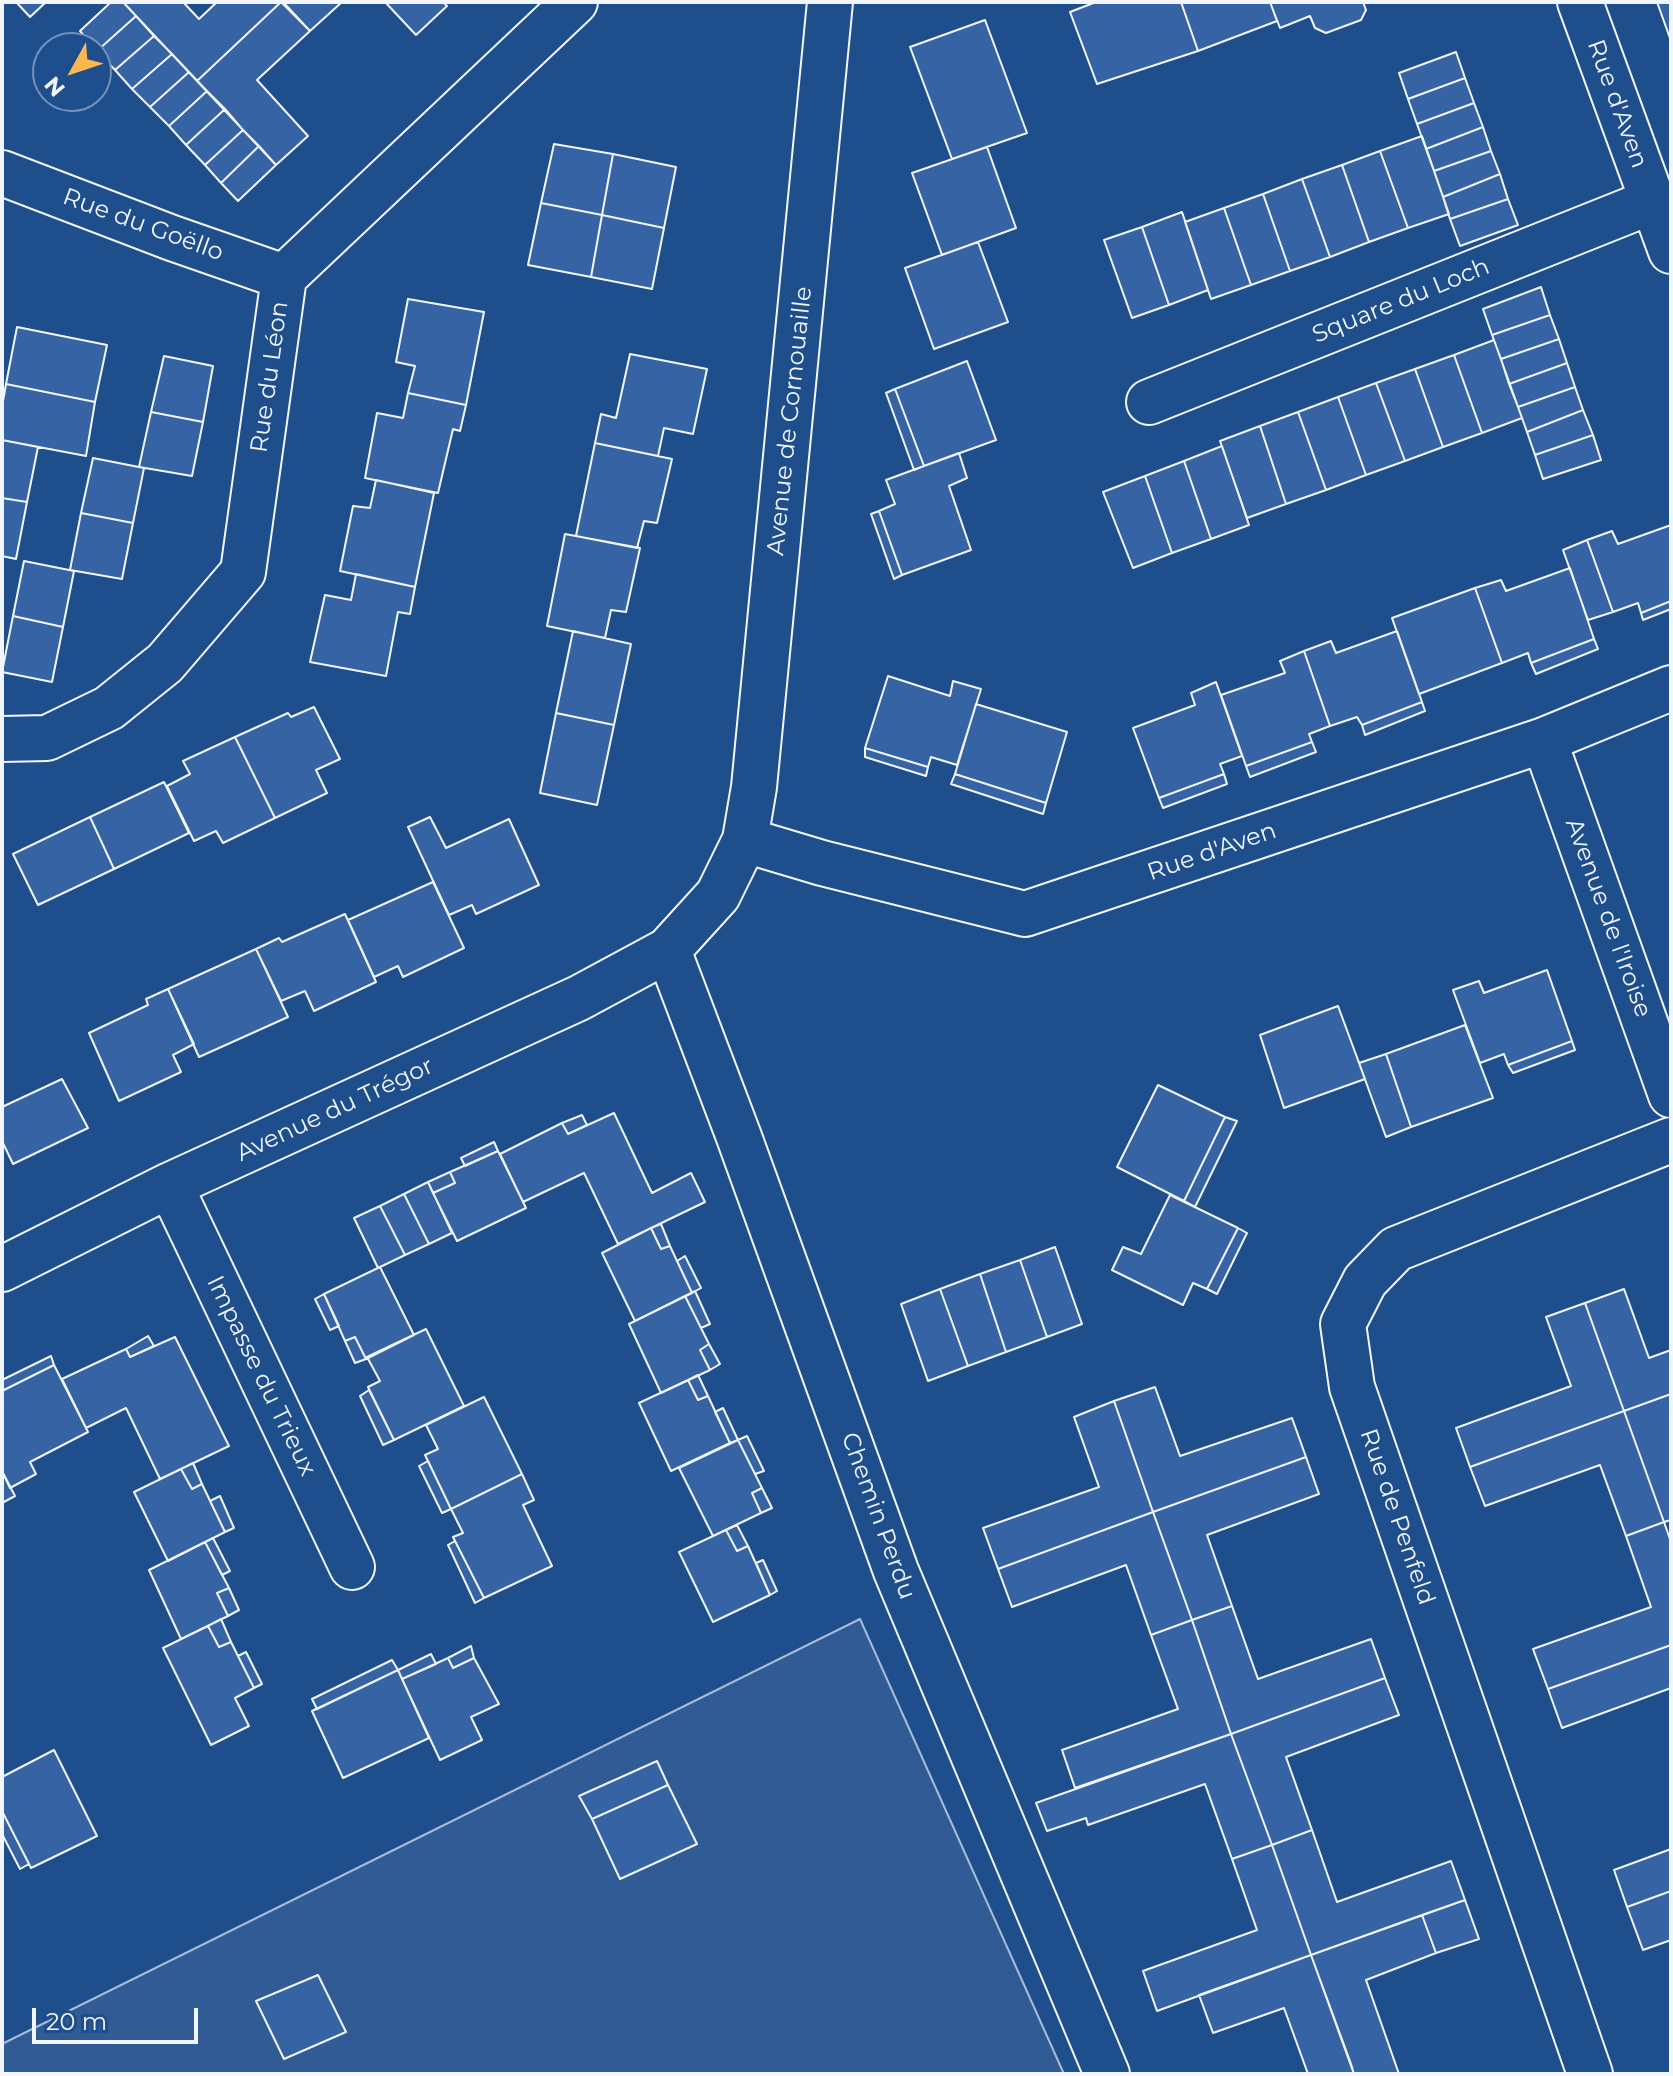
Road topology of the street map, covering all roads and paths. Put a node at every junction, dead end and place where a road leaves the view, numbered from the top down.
1 (575, 2) edge
2 (830, 2) edge
3 (1580, 2) edge
4 (2, 173) edge
5 (1653, 201) junction
6 (1671, 251) edge
7 (284, 277) junction
8 (1149, 402) dead end
9 (1671, 688) edge
10 (2, 739) edge
11 (1544, 740) junction
12 (745, 840) junction
13 (668, 950) junction
14 (1671, 1095) edge
15 (1671, 1140) edge
16 (170, 1185) junction
17 (2, 1269) edge
18 (352, 1567) dead end
19 (1107, 2074) edge
20 (1590, 2074) edge

1 - 7 street, Rue du Léon
2 - 12 street, Avenue de Cornouaille
3 - 5 street, Rue d'Aven
4 - 7 street, Rue du Goëllo
5 - 6 street, Rue d'Aven
5 - 8 street, Square du Loch
7 - 10 street, Rue du Léon
9 - 11 street, Rue d'Aven
11 - 12 street, Rue d'Aven
11 - 14 street, Avenue de l'Iroise
12 - 13 street, Avenue de Cornouaille
13 - 16 street, Avenue du Trégor
13 - 19 street, Chemin Perdu
15 - 20 street, Rue de Penfeld
16 - 17 street, Avenue du Trégor
16 - 18 street, Impasse du Trieux

